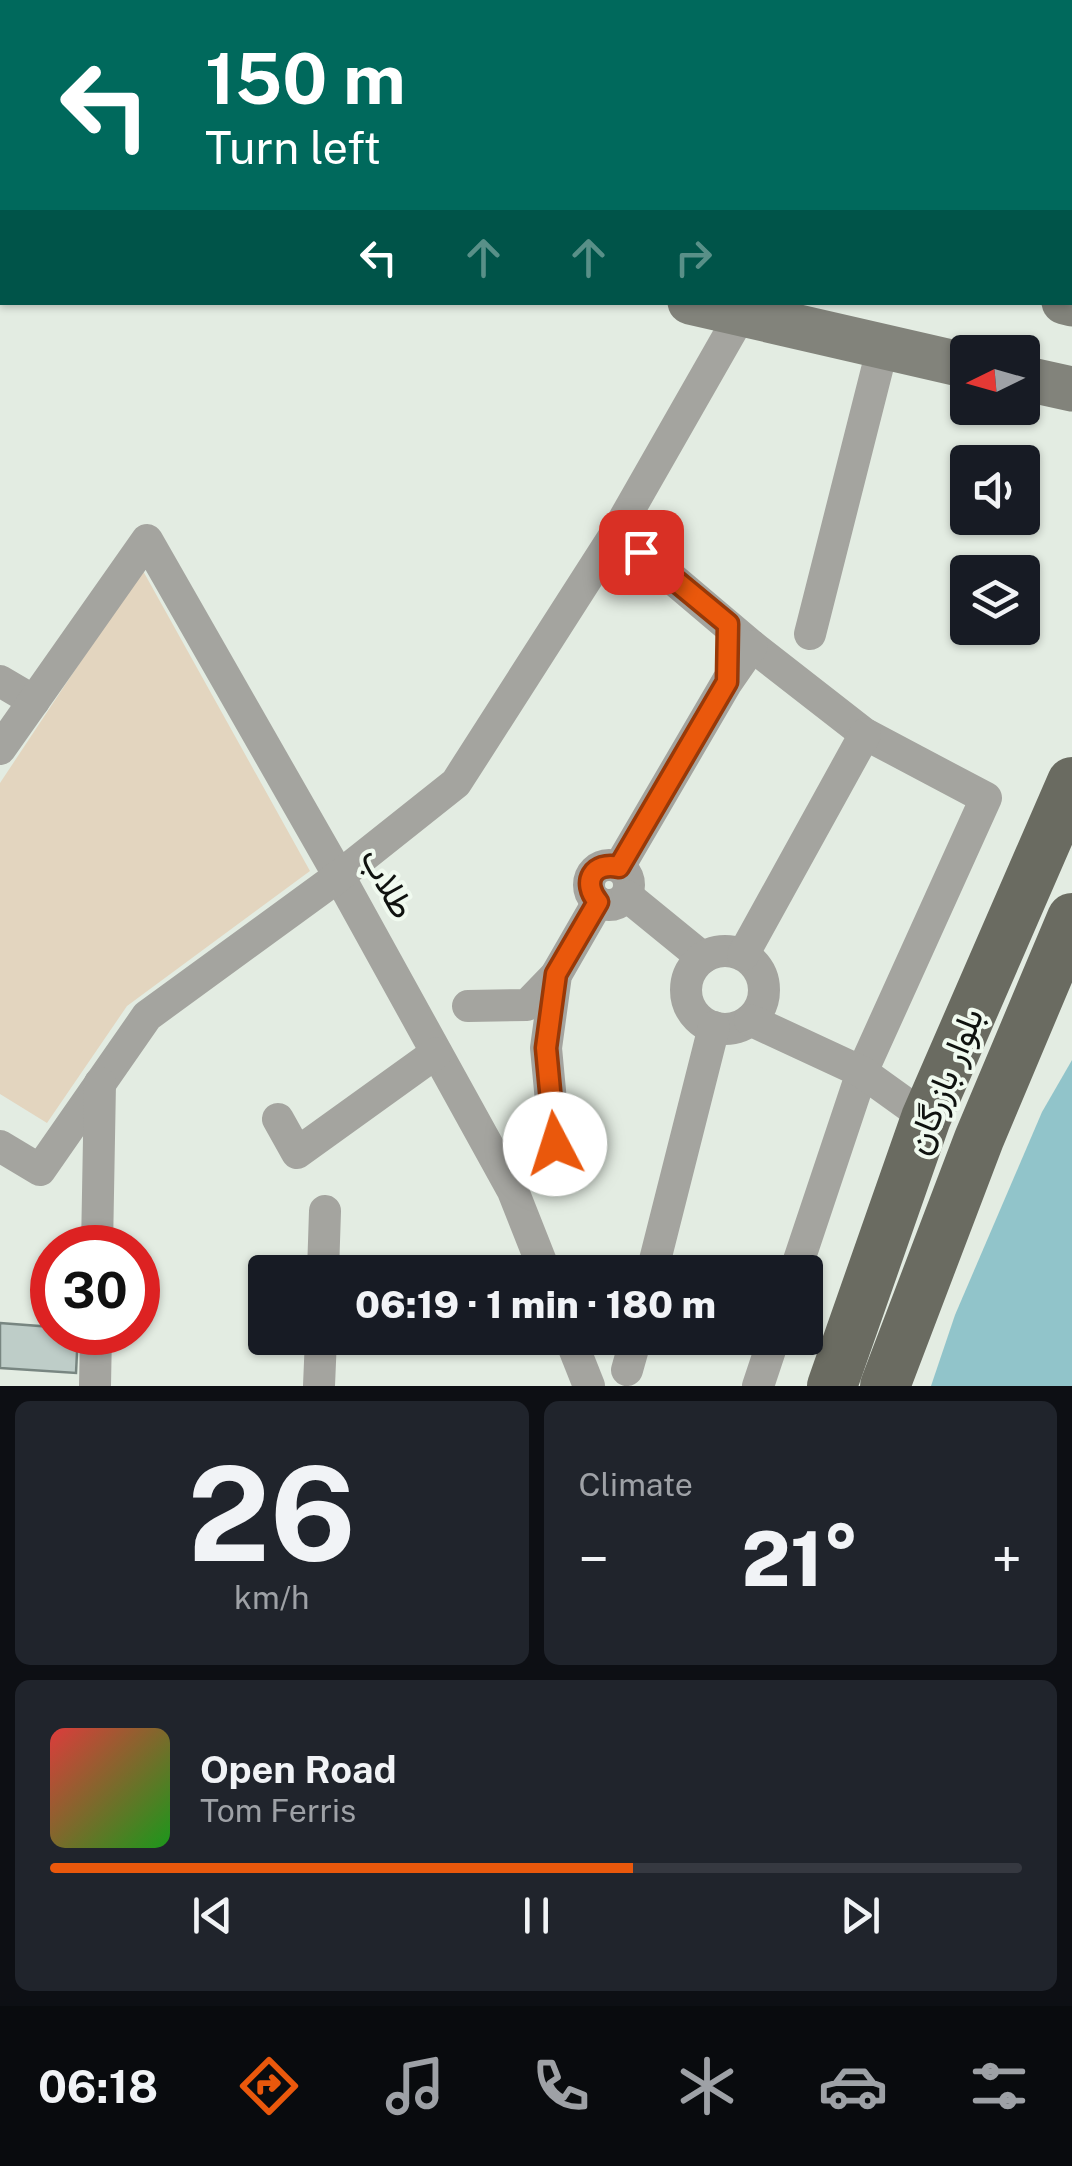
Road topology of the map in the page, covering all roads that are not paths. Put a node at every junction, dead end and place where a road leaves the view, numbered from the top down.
1 (703, 305) edge
2 (741, 314) junction
3 (882, 346) junction
4 (950, 362) edge
5 (1040, 382) edge
6 (1072, 389) edge
7 (641, 552) dead end
8 (740, 634) junction
9 (810, 634) dead end
10 (0, 681) edge
11 (34, 701) junction
12 (865, 734) junction
13 (0, 749) edge
14 (1072, 782) edge
15 (339, 876) junction
16 (615, 888) junction
17 (1072, 918) edge
18 (743, 956) junction
19 (702, 958) junction
20 (556, 974) junction
21 (527, 1005) junction
22 (468, 1006) dead end
23 (750, 1020) junction
24 (714, 1027) junction
25 (546, 1048) junction
26 (436, 1053) junction
27 (862, 1072) junction
28 (100, 1083) junction
29 (926, 1118) junction
30 (278, 1119) dead end
31 (555, 1144) dead end
32 (0, 1146) edge
33 (325, 1210) dead end
34 (97, 1225) edge
35 (324, 1255) edge
36 (538, 1255) edge
37 (656, 1255) edge
38 (802, 1255) edge
39 (96, 1355) edge
40 (320, 1355) edge
41 (577, 1355) edge
42 (631, 1355) edge
43 (768, 1355) edge
44 (627, 1370) dead end
45 (95, 1386) edge
46 (319, 1386) edge
47 (589, 1386) edge
48 (758, 1386) edge
49 (832, 1386) edge
50 (885, 1386) edge

1 - 2 street
2 - 3 street
2 - 15 street
3 - 4 street
3 - 9 street
5 - 6 street
7 - 8 street
8 - 12 street
8 - 16 street
10 - 11 street
11 - 13 street
11 - 15 street, طلاب
12 - 18 street
12 - 27 street
14 - 29 main road, بلوار بازرگان
15 - 26 street, طلاب
15 - 28 street
16 - 19 street
16 - 20 street
17 - 50 main road, بلوار بازرگان
18 - 19 street
18 - 23 street
19 - 24 street
20 - 21 street
20 - 25 street
21 - 22 street
21 - 25 street
23 - 24 street
23 - 27 street
24 - 37 street
25 - 31 street
26 - 30 street
26 - 36 street, طلاب
27 - 29 street
27 - 38 street
28 - 32 street
28 - 34 street
29 - 49 main road, بلوار بازرگان
33 - 35 street
39 - 45 street
40 - 46 street
41 - 47 street
42 - 44 street
43 - 48 street

